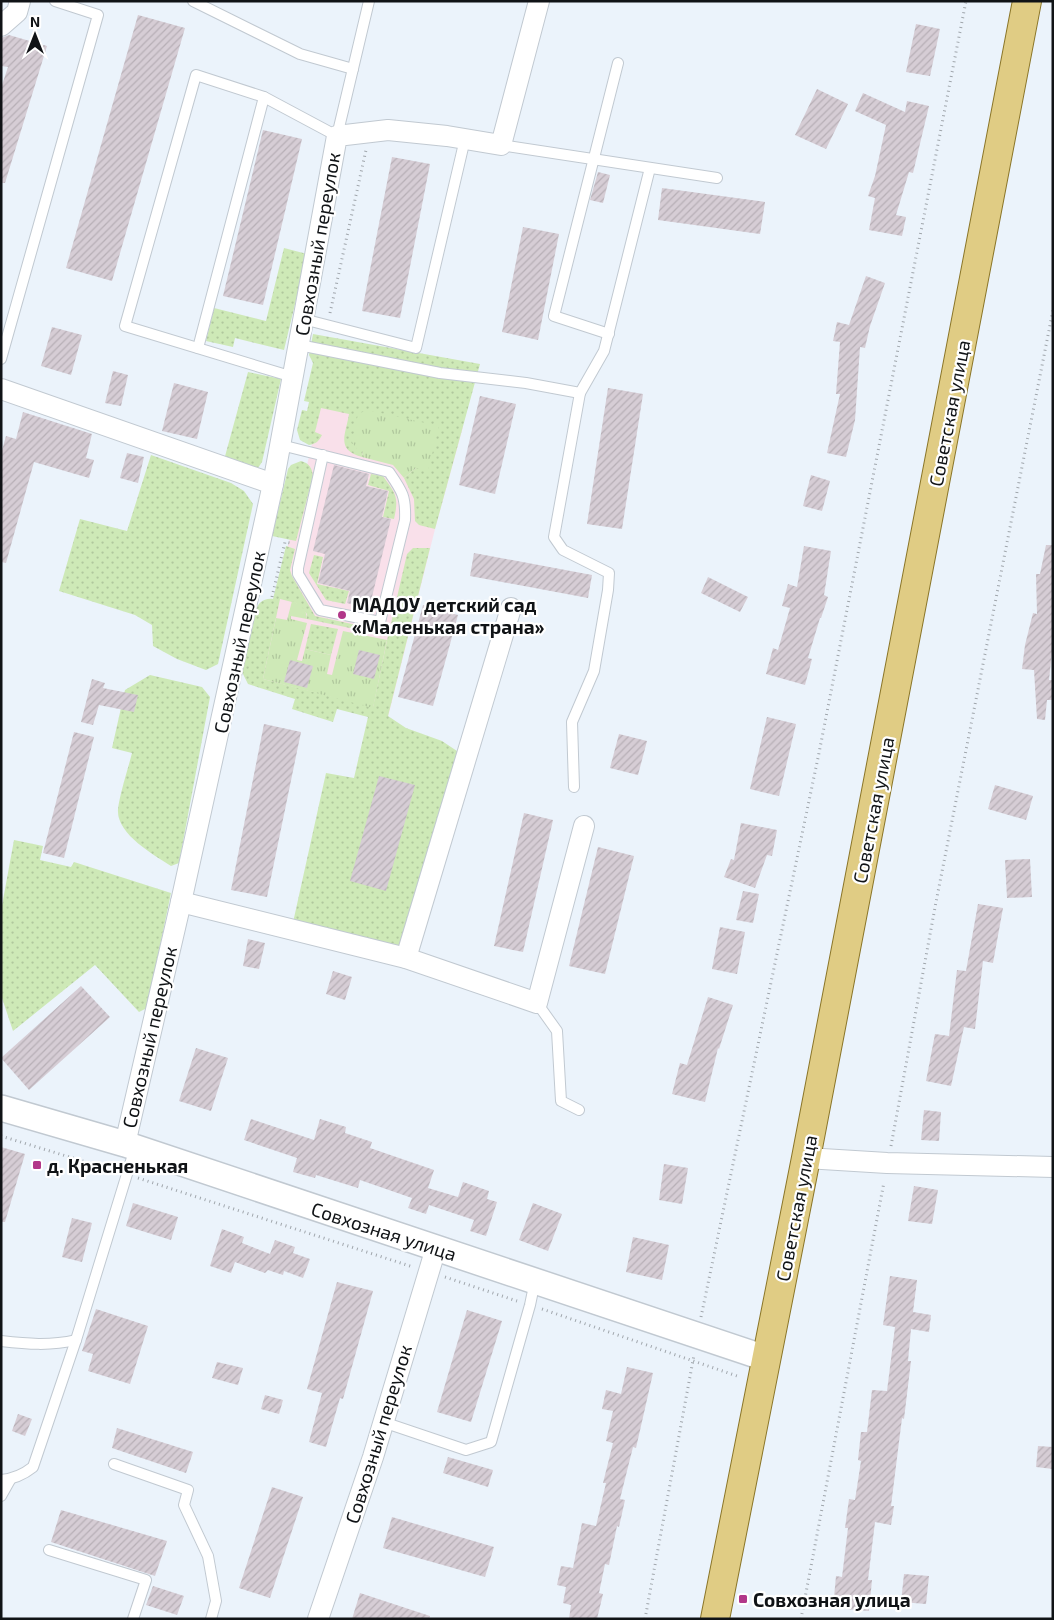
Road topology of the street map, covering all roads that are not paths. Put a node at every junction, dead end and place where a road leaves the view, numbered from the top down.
1 (20, 1) edge
2 (55, 1) edge
3 (193, 1) edge
4 (369, 1) edge
5 (539, 1) edge
6 (1027, 1) edge
7 (1, 26) edge
8 (618, 63) dead end
9 (352, 69) junction
10 (264, 98) junction
11 (337, 136) junction
12 (465, 138) junction
13 (501, 145) junction
14 (594, 159) junction
15 (650, 168) junction
16 (717, 178) dead end
17 (303, 319) junction
18 (608, 334) junction
19 (299, 345) junction
20 (198, 348) junction
21 (1, 359) edge
22 (293, 377) junction
23 (1, 389) edge
24 (580, 393) junction
25 (280, 445) junction
26 (323, 455) junction
27 (273, 484) junction
28 (512, 608) dead end
29 (574, 787) dead end
30 (584, 826) dead end
31 (181, 902) junction
32 (406, 958) junction
33 (537, 1003) junction
34 (1, 1108) edge
35 (579, 1110) dead end
36 (130, 1146) junction
37 (806, 1158) junction
38 (1053, 1167) edge
39 (436, 1248) junction
40 (535, 1281) junction
41 (76, 1340) junction
42 (1, 1341) edge
43 (766, 1358) junction
44 (383, 1422) junction
45 (114, 1464) dead end
46 (6, 1480) edge
47 (1, 1496) edge
48 (49, 1550) dead end
49 (133, 1619) edge
50 (211, 1619) edge
51 (318, 1619) edge
52 (715, 1619) edge

1 - 7 street
2 - 21 lane
3 - 9 lane
4 - 9 lane
5 - 13 street
6 - 37 main road, Советская улица
8 - 14 lane
9 - 11 lane
10 - 11 lane
10 - 20 lane
10 - 20 lane
11 - 12 street
11 - 17 street, Совхозный переулок
12 - 13 street
12 - 17 lane
13 - 14 lane
14 - 15 lane
14 - 18 lane
15 - 16 lane
15 - 18 lane
17 - 19 street, Совхозный переулок
18 - 24 lane
19 - 22 street, Совхозный переулок
19 - 24 lane
20 - 22 lane
22 - 25 street, Совхозный переулок
23 - 27 street
24 - 29 lane
25 - 26 lane
25 - 27 street, Совхозный переулок
26 - 26 lane
27 - 31 street, Совхозный переулок
28 - 32 street
30 - 33 street
31 - 32 street
31 - 36 street, Совхозный переулок
32 - 33 street
33 - 35 lane
34 - 36 street, Совхозная улица
36 - 39 street, Совхозная улица
36 - 41 lane
37 - 38 street
37 - 43 main road, Советская улица
39 - 40 street, Совхозная улица
39 - 44 street, Совхозный переулок
40 - 43 street, Совхозная улица
40 - 44 lane
41 - 42 lane
41 - 46 lane
43 - 52 main road, Советская улица
44 - 51 street, Совхозный переулок
45 - 50 lane
46 - 47 lane
48 - 49 lane

